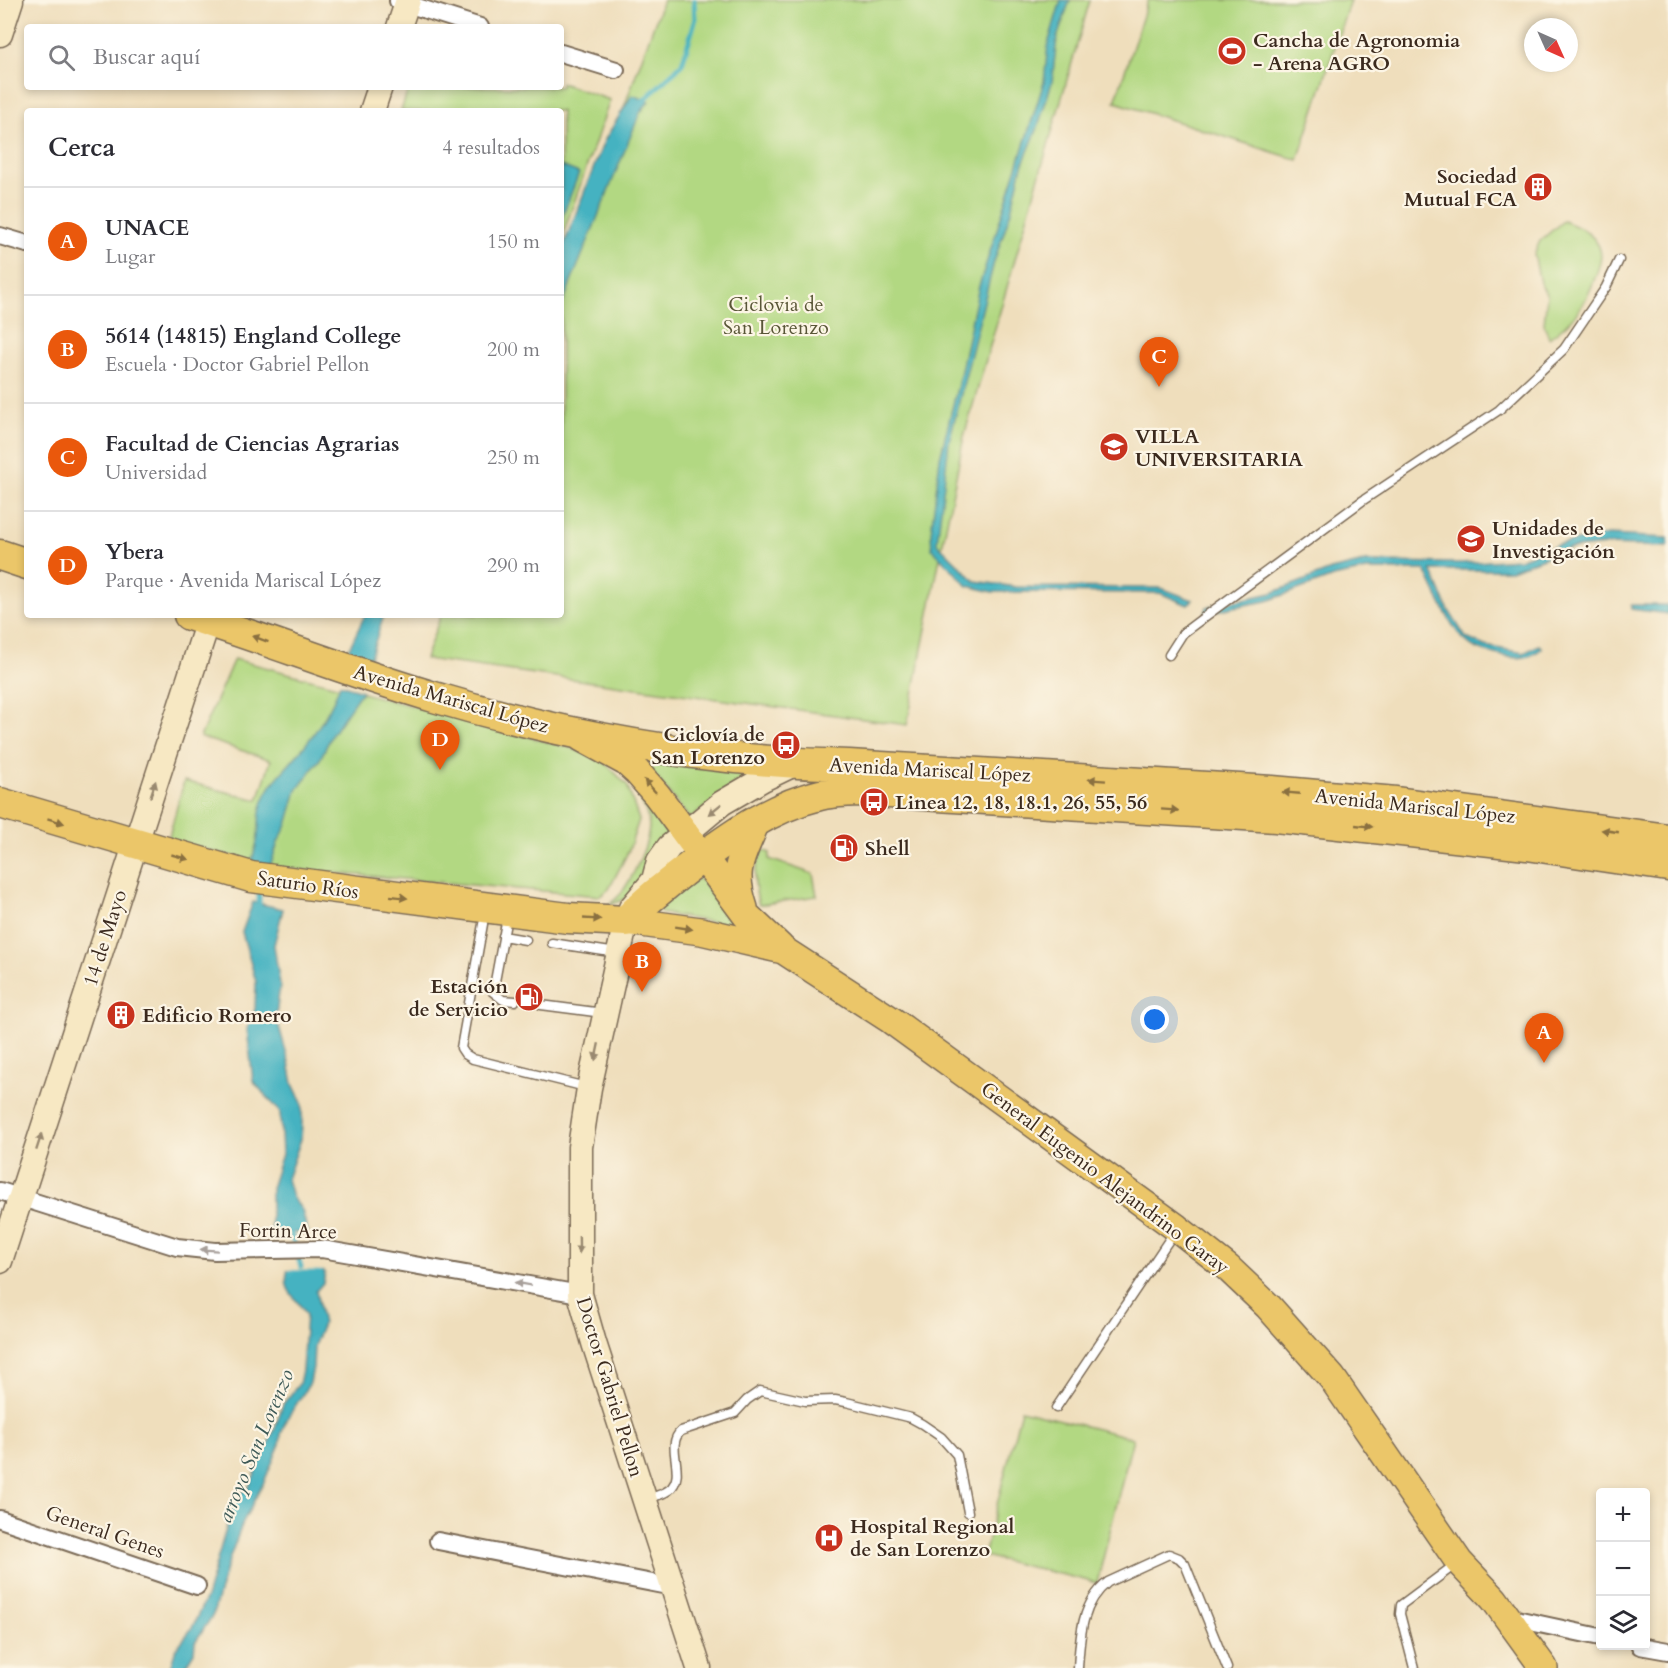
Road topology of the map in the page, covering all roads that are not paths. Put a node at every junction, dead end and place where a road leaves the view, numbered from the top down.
1 (11, 0) edge
2 (404, 1) edge
3 (400, 24) edge
4 (471, 24) edge
5 (0, 34) edge
6 (564, 54) edge
7 (616, 70) dead end
8 (379, 90) edge
9 (373, 108) edge
10 (0, 236) edge
11 (24, 243) edge
12 (1619, 260) dead end
13 (0, 555) edge
14 (24, 563) edge
15 (202, 618) edge
16 (205, 618) edge
17 (1169, 655) dead end
18 (574, 733) junction
19 (794, 764) junction
20 (0, 804) edge
21 (752, 804) junction
22 (685, 833) junction
23 (1668, 839) edge
24 (135, 845) junction
25 (702, 857) junction
26 (1668, 866) edge
27 (746, 915) junction
28 (626, 921) junction
29 (498, 924) junction
30 (526, 940) dead end
31 (552, 943) dead end
32 (783, 950) junction
33 (618, 953) junction
34 (515, 1001) dead end
35 (541, 1005) dead end
36 (605, 1013) junction
37 (590, 1088) junction
38 (10, 1194) edge
39 (1178, 1228) junction
40 (0, 1262) edge
41 (580, 1294) junction
42 (1056, 1408) dead end
43 (645, 1500) junction
44 (968, 1512) dead end
45 (0, 1519) edge
46 (438, 1540) dead end
47 (1459, 1562) junction
48 (197, 1586) dead end
49 (673, 1587) junction
50 (1507, 1617) junction
51 (1596, 1636) edge
52 (1650, 1648) edge
53 (1668, 1652) edge
54 (699, 1668) edge
55 (1078, 1668) edge
56 (1227, 1668) edge
57 (1414, 1668) edge
58 (1545, 1668) edge

1 - 5 street
2 - 3 street
2 - 4 street
6 - 7 street
8 - 9 street
10 - 11 street
12 - 17 lane
13 - 14 highway
24 -> 15 street, 14 de Mayo
18 -> 16 highway, Avenida Mariscal López
18 - 19 highway, Avenida Mariscal López
22 -> 18 main road
19 - 21 street, Doctor Gabriel Pellon
23 -> 19 highway, Avenida Mariscal López
20 -> 24 highway, Saturio Ríos
21 -> 22 street, Doctor Gabriel Pellon
21 - 25 highway, Avenida Mariscal López
21 -> 26 highway, Avenida Mariscal López
21 - 27 main road
22 - 25 main road
22 - 28 street, Doctor Gabriel Pellon
24 -> 29 highway, Saturio Ríos
38 -> 24 street, 14 de Mayo
25 - 27 main road
25 - 28 highway, Avenida Mariscal López
27 - 32 main road
29 -> 28 highway, Saturio Ríos
28 -> 32 main road, General Eugenio Alejandrino Garay
28 - 33 street, Doctor Gabriel Pellon
29 - 30 lane
29 - 34 lane
29 - 37 lane
31 - 33 lane
32 - 39 main road, General Eugenio Alejandrino Garay
33 - 36 street, Doctor Gabriel Pellon
35 - 36 lane
36 -> 37 street, Doctor Gabriel Pellon
37 -> 41 street, Doctor Gabriel Pellon
38 - 40 street, 14 de Mayo
41 -> 38 street, Fortin Arce
39 - 42 lane
39 - 47 main road, General Eugenio Alejandrino Garay
41 - 43 street, Doctor Gabriel Pellon
43 - 44 lane
43 - 49 street, Doctor Gabriel Pellon
45 - 48 street, General Genes
46 - 49 street
47 - 50 main road, General Eugenio Alejandrino Garay
47 - 57 lane
49 - 54 street, Doctor Gabriel Pellon
50 - 51 street
50 - 58 main road, General Eugenio Alejandrino Garay
52 - 53 street
55 - 56 lane

